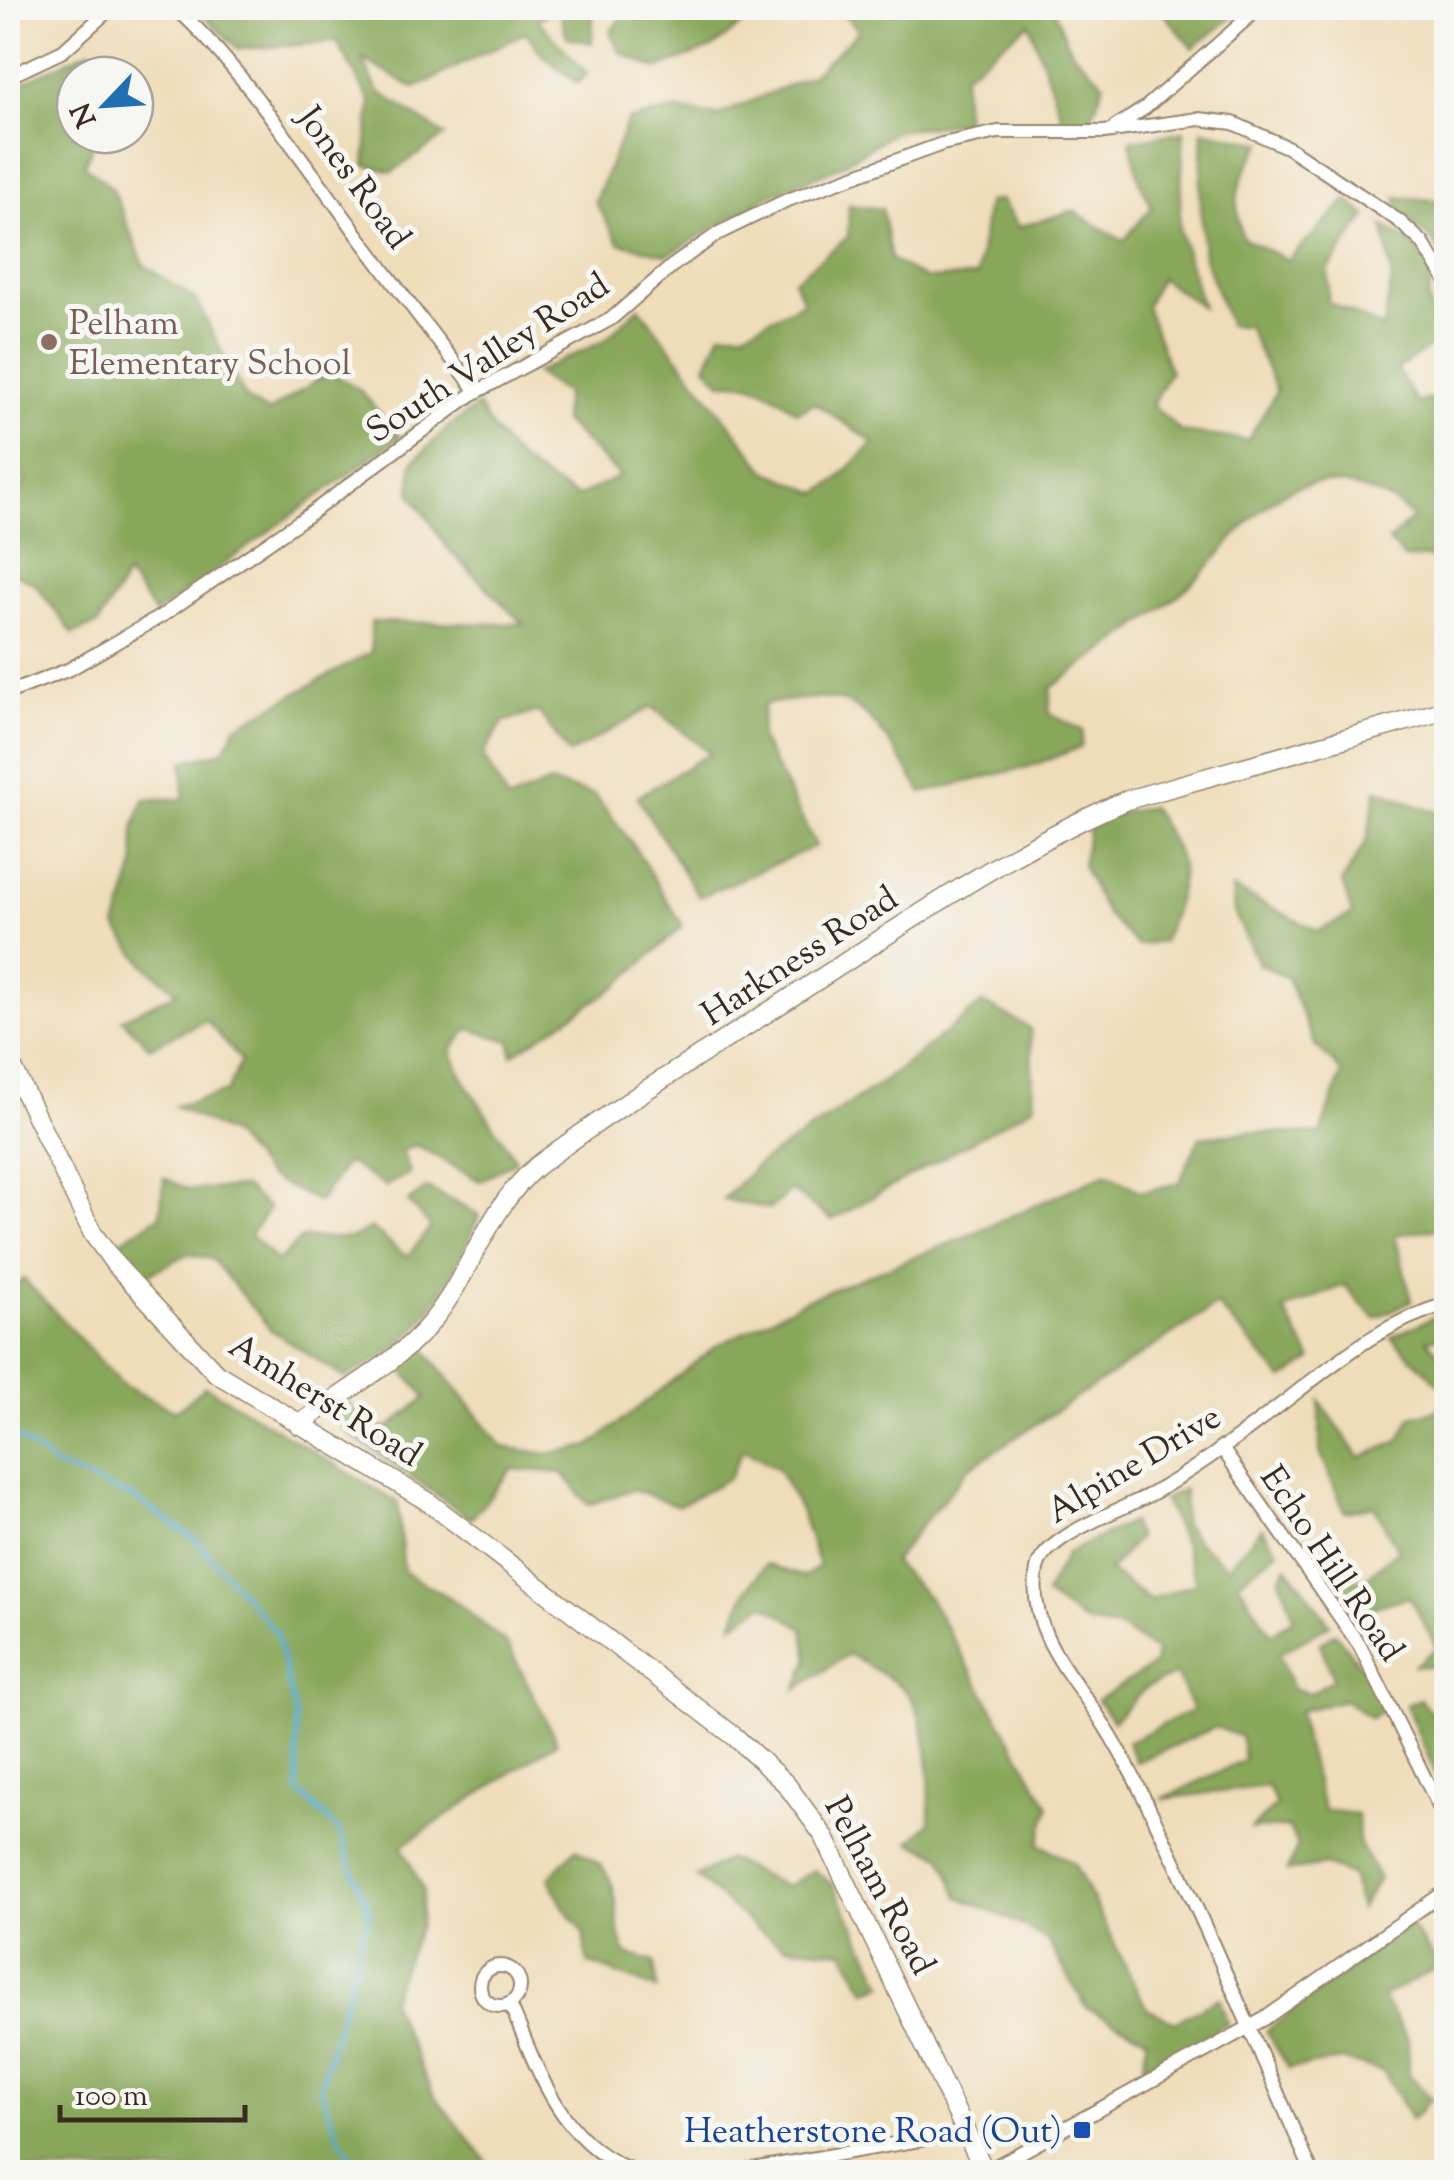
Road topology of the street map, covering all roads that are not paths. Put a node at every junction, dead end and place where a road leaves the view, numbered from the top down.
1 (110, 8) edge
2 (176, 8) edge
3 (1258, 8) edge
4 (8, 77) edge
5 (1104, 132) junction
6 (1446, 280) edge
7 (478, 390) junction
8 (8, 693) edge
9 (1446, 710) edge
10 (8, 1058) edge
11 (1446, 1304) edge
12 (298, 1425) junction
13 (1220, 1447) junction
14 (656, 1676) joint
15 (1446, 1821) edge
16 (1446, 1891) edge
17 (510, 2004) dead end
18 (1249, 2028) junction
19 (966, 2132) junction
20 (638, 2172) edge
21 (734, 2172) edge
22 (985, 2172) edge
23 (1312, 2172) edge

1 - 4 street
2 - 7 street, Jones Road
3 - 5 street
5 - 6 street, South Valley Road
5 - 7 street, South Valley Road
7 - 8 street, South Valley Road
9 - 12 main road, Harkness Road
10 - 12 main road, Amherst Road
11 - 13 street, Alpine Drive
12 - 14 main road, Amherst Road
13 - 15 street, Echo Hill Road
13 - 18 street, Alpine Drive
14 - 19 main road, Pelham Road
16 - 18 street
17 - 20 street
18 - 22 street
18 - 23 street, Alpine Drive
19 - 21 street
19 - 22 main road, Pelham Road

